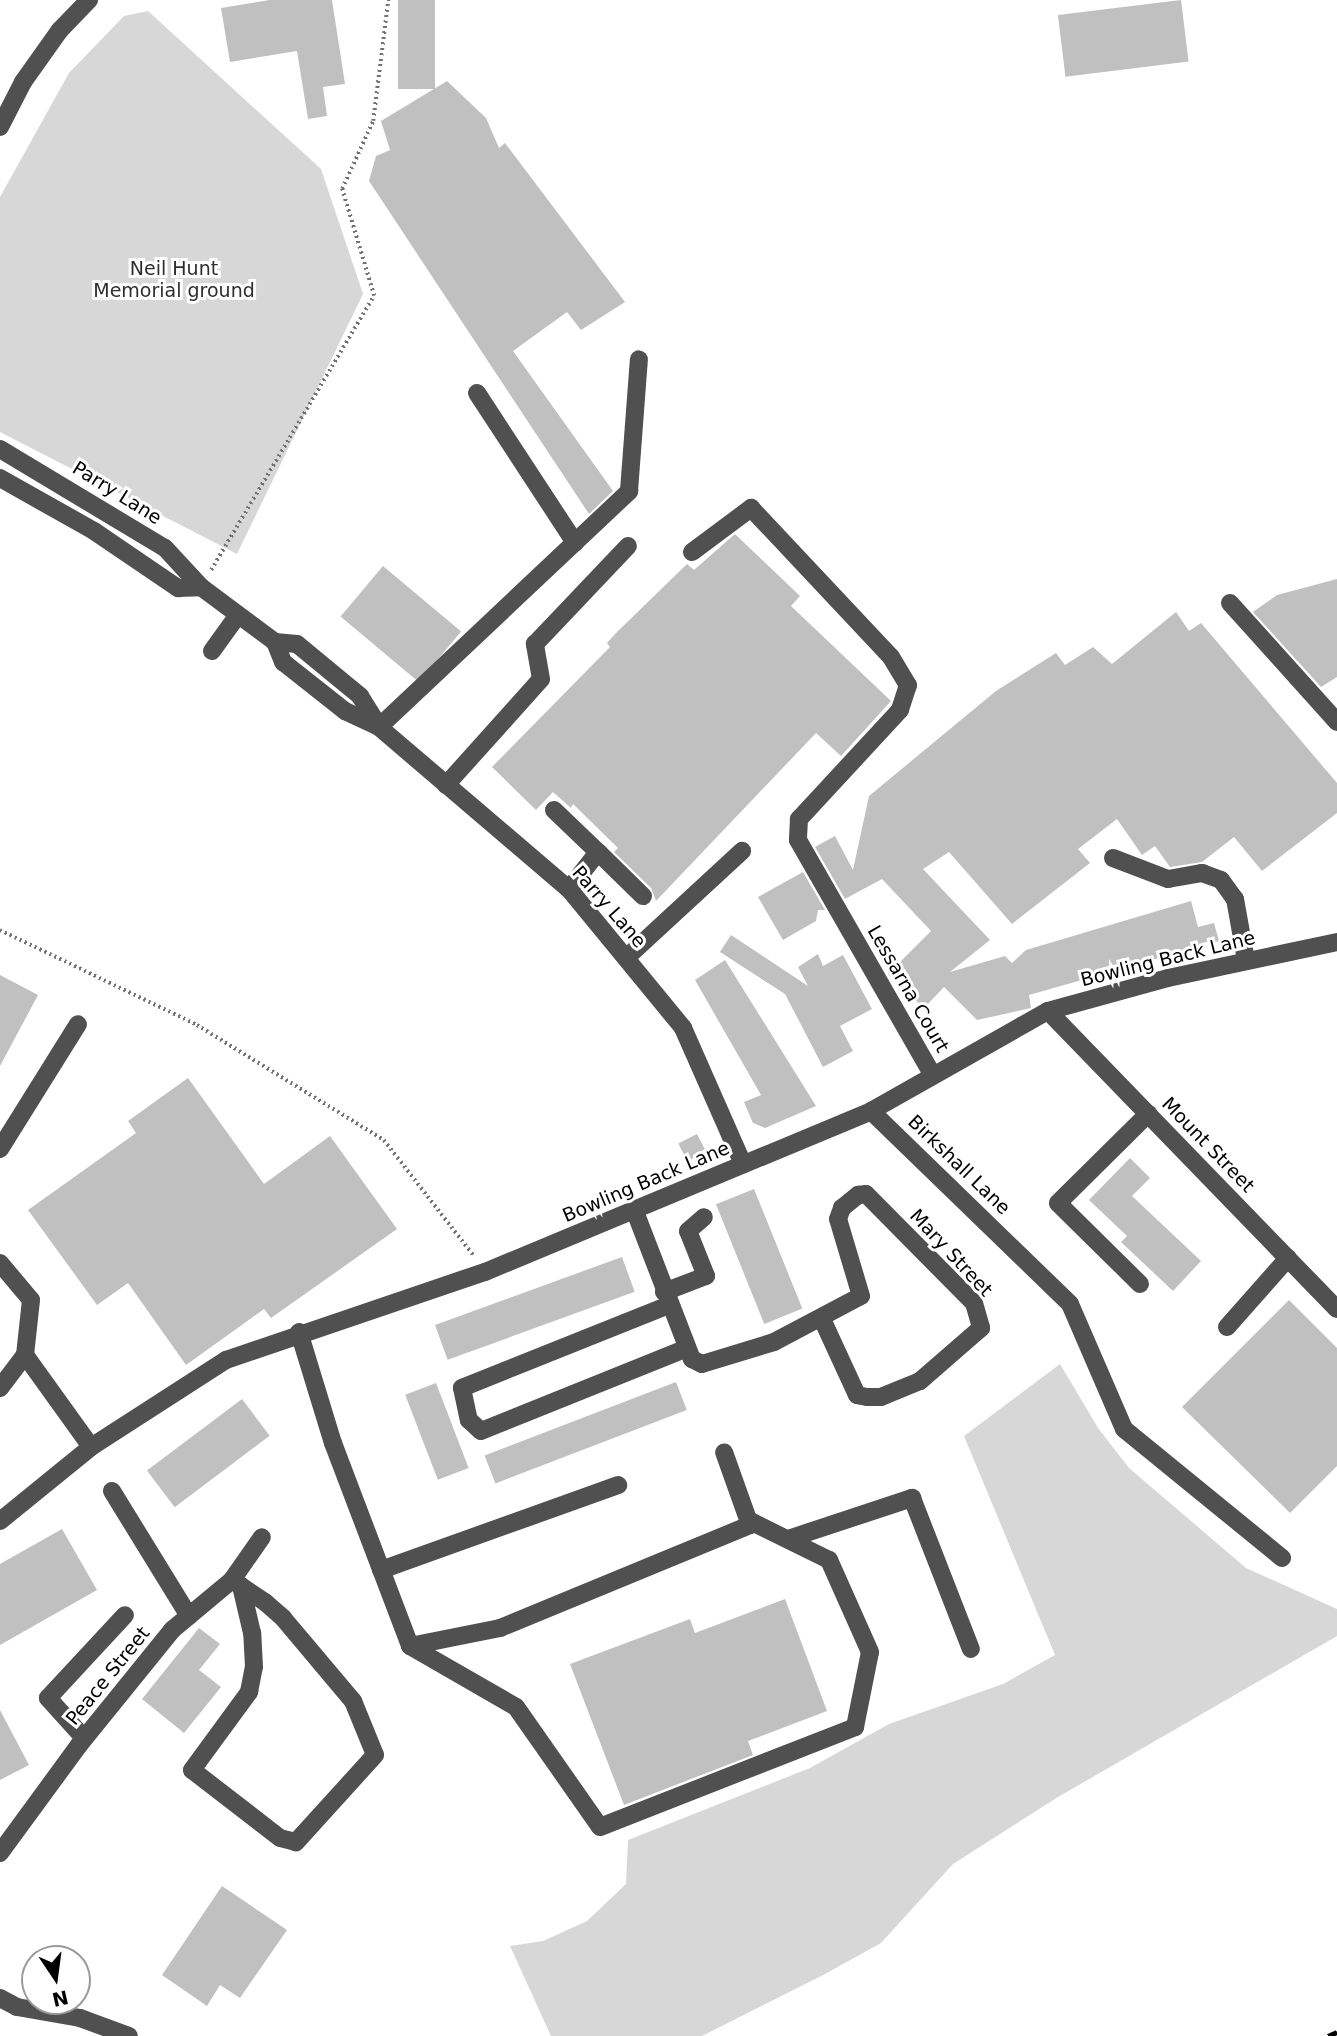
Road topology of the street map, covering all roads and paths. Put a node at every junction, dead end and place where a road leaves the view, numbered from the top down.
1 (89, 0) edge
2 (388, 0) edge
3 (0, 127) edge
4 (639, 359) dead end
5 (477, 393) dead end
6 (0, 449) edge
7 (0, 478) edge
8 (575, 543) junction
9 (628, 546) dead end
10 (692, 552) dead end
11 (201, 587) junction
12 (1230, 603) dead end
13 (238, 615) junction
14 (212, 651) dead end
15 (1337, 722) edge
16 (379, 727) junction
17 (446, 785) junction
18 (554, 810) dead end
19 (742, 851) dead end
20 (598, 852) junction
21 (1113, 858) dead end
22 (569, 889) junction
23 (643, 896) dead end
24 (0, 930) edge
25 (1337, 943) edge
26 (626, 958) junction
27 (1245, 960) junction
28 (1048, 1011) junction
29 (78, 1024) dead end
30 (932, 1074) junction
31 (871, 1111) junction
32 (1148, 1114) junction
33 (0, 1149) edge
34 (743, 1164) junction
35 (634, 1209) junction
36 (704, 1217) dead end
37 (1287, 1258) junction
38 (0, 1263) edge
39 (485, 1272) junction
40 (1140, 1284) dead end
41 (666, 1298) junction
42 (1337, 1309) edge
43 (822, 1319) junction
44 (1227, 1326) dead end
45 (299, 1332) junction
46 (687, 1348) junction
47 (25, 1355) junction
48 (0, 1388) edge
49 (91, 1447) junction
50 (724, 1452) dead end
51 (618, 1485) dead end
52 (112, 1491) dead end
53 (748, 1520) junction
54 (0, 1521) edge
55 (262, 1537) dead end
56 (788, 1539) junction
57 (1282, 1558) dead end
58 (381, 1570) junction
59 (236, 1583) junction
60 (125, 1615) dead end
61 (189, 1616) junction
62 (410, 1646) junction
63 (971, 1649) dead end
64 (84, 1738) junction
65 (8, 1825) edge
66 (0, 1853) edge
67 (0, 1998) edge
68 (129, 2036) edge

1 - 3 street
2 - 11 path
4 - 8 street
5 - 8 street
6 - 11 street, Parry Lane
7 - 11 street, Parry Lane
8 - 16 street
9 - 17 street
10 - 30 street, Lessarna Court
11 - 13 street, Parry Lane
12 - 15 street
13 - 14 street
13 - 16 street, Parry Lane
16 - 17 street, Parry Lane
17 - 22 street, Parry Lane
18 - 20 street
19 - 26 street
20 - 22 street
20 - 23 street
21 - 27 street
22 - 26 street, Parry Lane
24 - 39 path
25 - 27 street, Bowling Back Lane
26 - 34 street, Parry Lane
27 - 28 street, Bowling Back Lane
28 - 30 street, Bowling Back Lane
28 - 32 street, Mount Street
29 - 33 street
30 - 31 street, Bowling Back Lane
31 - 34 street, Bowling Back Lane
31 - 57 street, Birkshall Lane
32 - 37 street, Mount Street
32 - 40 street
34 - 35 street, Bowling Back Lane
35 - 39 street, Bowling Back Lane
35 - 41 street
36 - 41 street
37 - 42 street, Mount Street
37 - 44 street
38 - 47 street
39 - 45 street, Bowling Back Lane
41 - 46 street
41 - 46 street
43 - 43 street, Mary Street
43 - 46 street, Mary Street
45 - 49 street, Bowling Back Lane
45 - 58 street
47 - 48 street
47 - 49 street
49 - 54 street, Bowling Back Lane
50 - 53 street
51 - 58 street
52 - 61 street
53 - 56 street
53 - 62 street
55 - 59 street, Peace Street
56 - 62 street
56 - 63 street
58 - 62 street
59 - 59 street
59 - 61 street, Peace Street
60 - 64 street
61 - 64 street, Peace Street
64 - 65 street, Peace Street
65 - 66 street, Peace Street
67 - 68 street

